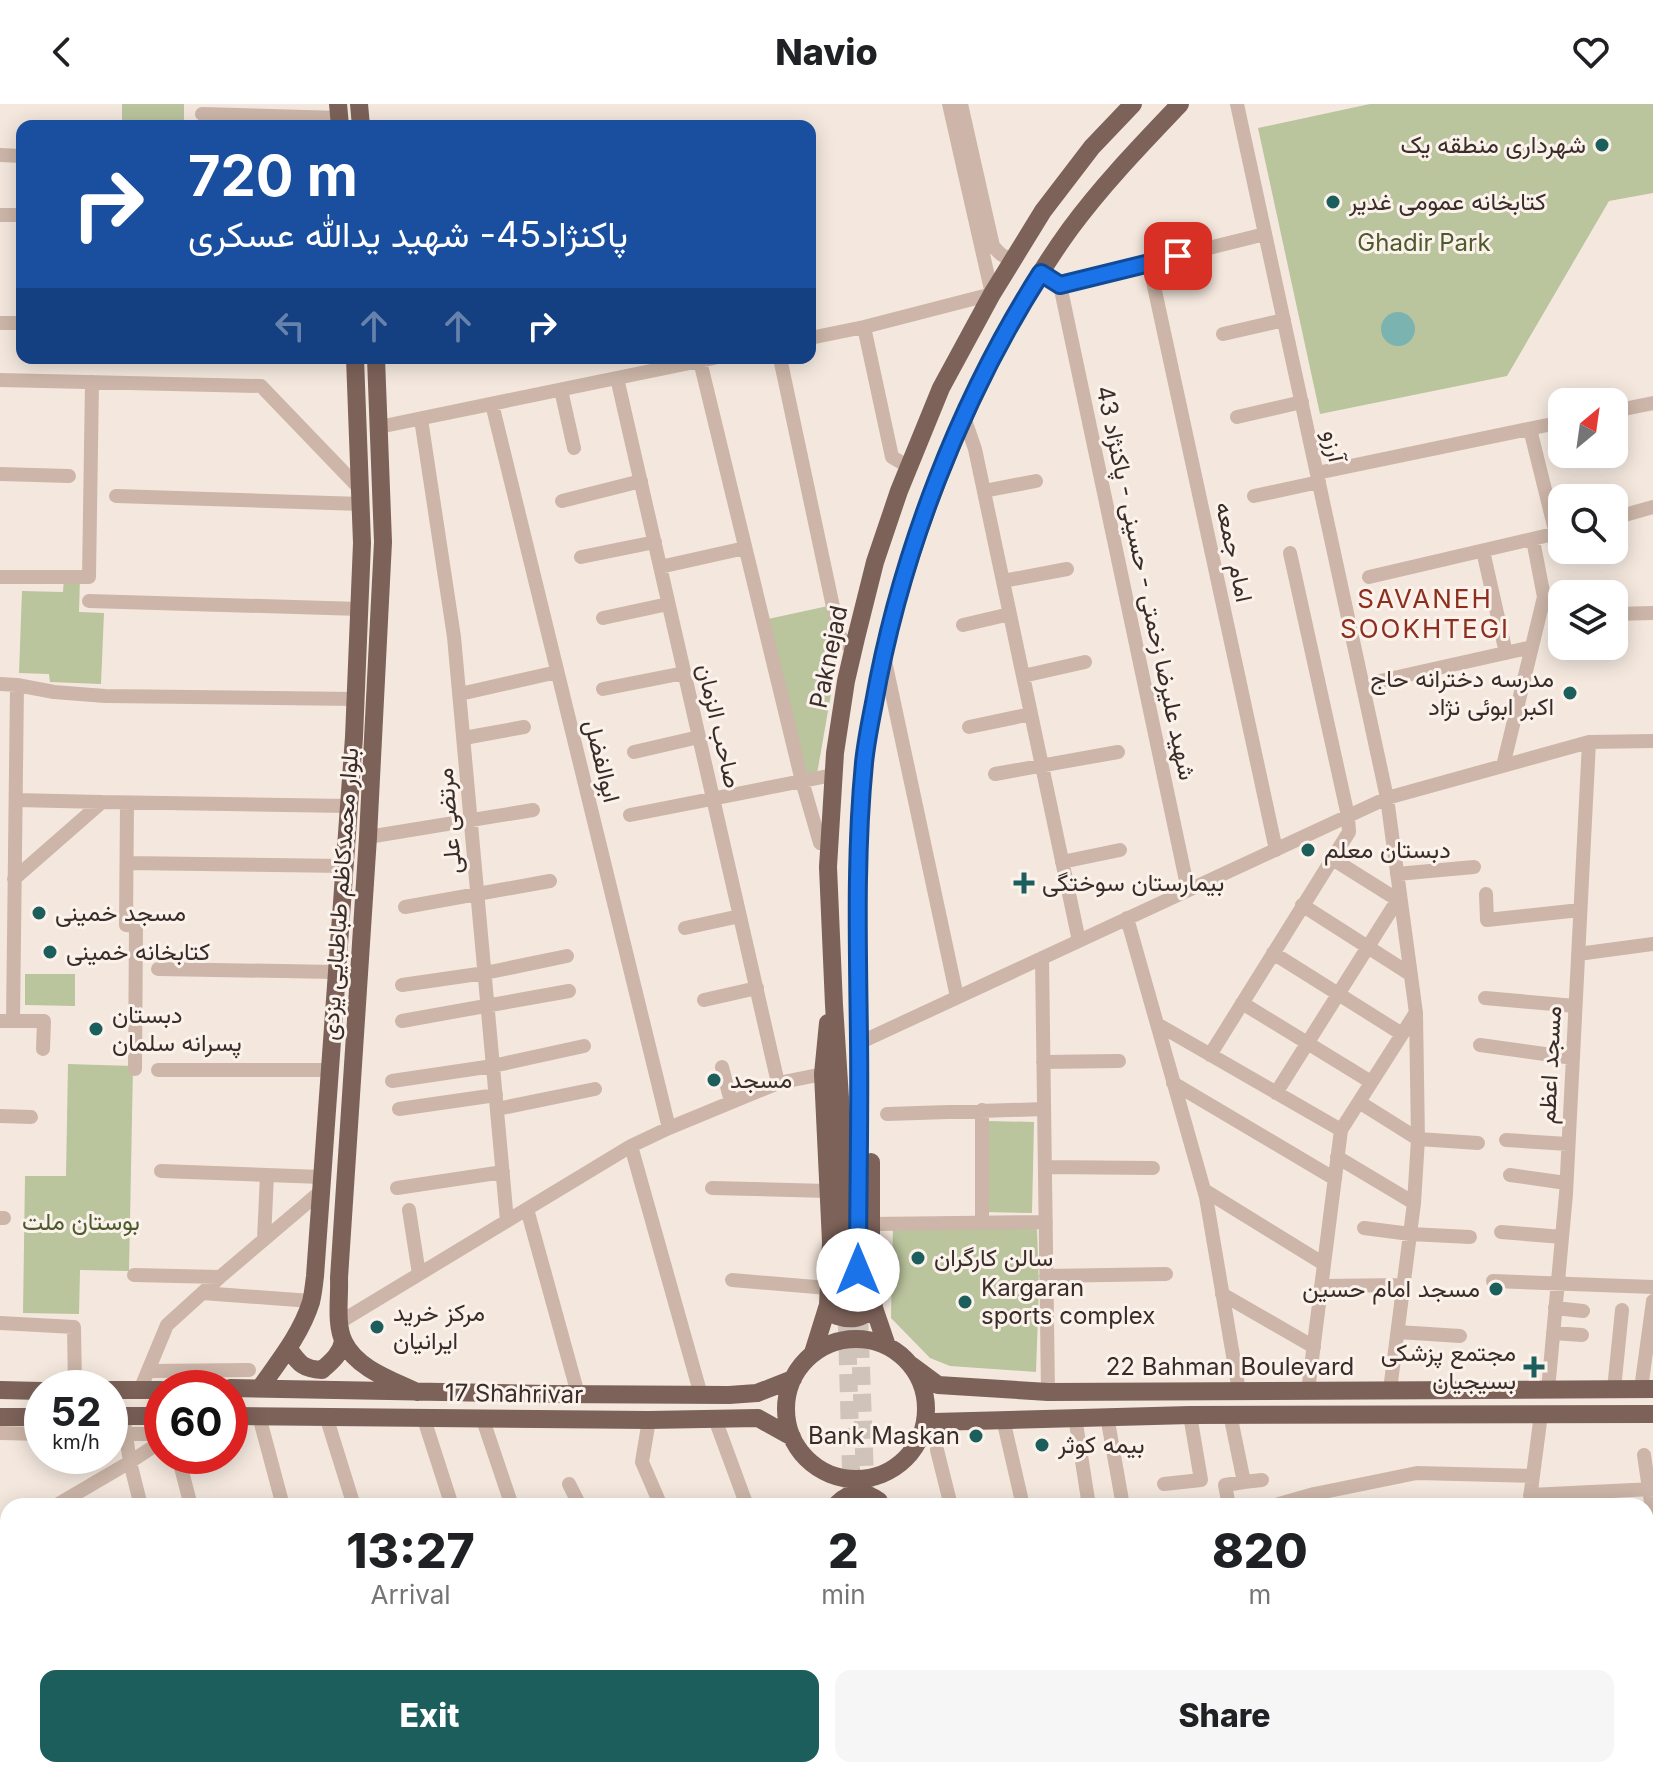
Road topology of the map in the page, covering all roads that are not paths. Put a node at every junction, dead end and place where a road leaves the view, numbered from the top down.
1 (949, 104) edge
2 (961, 104) edge
3 (1133, 104) edge
4 (1180, 104) edge
5 (1237, 104) edge
6 (202, 114) dead end
7 (339, 116) edge
8 (963, 138) junction
9 (1265, 234) junction
10 (1015, 257) junction
11 (1149, 263) junction
12 (1041, 273) junction
13 (1060, 285) junction
14 (992, 294) junction
15 (1284, 320) junction
16 (864, 327) junction
17 (1223, 334) dead end
18 (816, 337) edge
19 (355, 364) edge
20 (376, 364) edge
21 (687, 364) edge
22 (708, 364) edge
23 (781, 364) edge
24 (617, 378) junction
25 (0, 380) edge
26 (92, 382) junction
27 (561, 390) junction
28 (1302, 402) junction
29 (1653, 403) edge
30 (492, 404) junction
31 (1628, 408) edge
32 (964, 417) junction
33 (1237, 417) dead end
34 (421, 419) junction
35 (1548, 425) edge
36 (379, 427) junction
37 (1530, 429) junction
38 (574, 448) dead end
39 (909, 467) junction
40 (0, 474) edge
41 (69, 476) dead end
42 (1318, 477) junction
43 (641, 481) junction
44 (1036, 481) dead end
45 (984, 491) junction
46 (1548, 494) edge
47 (116, 496) dead end
48 (361, 496) junction
49 (1254, 496) dead end
50 (562, 501) dead end
51 (1653, 507) edge
52 (1628, 514) edge
53 (1548, 536) edge
54 (1533, 540) junction
55 (655, 542) junction
56 (745, 548) junction
57 (1483, 551) junction
58 (1290, 553) dead end
59 (581, 557) dead end
60 (660, 567) junction
61 (1067, 569) dead end
62 (0, 577) edge
63 (1369, 577) dead end
64 (1003, 581) junction
65 (89, 601) dead end
66 (668, 604) junction
67 (360, 609) junction
68 (1653, 613) edge
69 (1010, 614) junction
70 (1628, 614) edge
71 (603, 618) dead end
72 (963, 625) dead end
73 (1532, 647) junction
74 (853, 651) junction
75 (1506, 653) junction
76 (883, 655) junction
77 (1085, 662) dead end
78 (557, 672) junction
79 (684, 673) junction
80 (1023, 676) junction
81 (1380, 681) dead end
82 (0, 684) edge
83 (17, 685) junction
84 (603, 689) dead end
85 (460, 694) junction
86 (356, 699) junction
87 (1031, 714) junction
88 (524, 727) dead end
89 (969, 727) dead end
90 (354, 737) junction
91 (699, 737) junction
92 (374, 738) junction
93 (464, 738) junction
94 (1653, 741) edge
95 (1589, 742) junction
96 (634, 752) dead end
97 (1118, 752) dead end
98 (1042, 765) junction
99 (1503, 766) junction
100 (995, 774) dead end
101 (833, 775) junction
102 (802, 781) junction
103 (1387, 798) junction
104 (713, 799) junction
105 (16, 800) junction
106 (102, 802) junction
107 (127, 803) junction
108 (349, 806) junction
109 (533, 810) dead end
110 (630, 815) dead end
111 (1348, 816) junction
112 (471, 819) junction
113 (368, 837) junction
114 (820, 843) dead end
115 (1120, 850) dead end
116 (1276, 850) junction
117 (1331, 858) junction
118 (1062, 862) junction
119 (127, 863) junction
120 (345, 866) junction
121 (1474, 867) dead end
122 (1397, 874) junction
123 (7, 879) edge
124 (550, 881) dead end
125 (1188, 890) junction
126 (1486, 894) dead end
127 (478, 895) junction
128 (1399, 898) junction
129 (1302, 905) junction
130 (405, 907) dead end
131 (1580, 910) junction
132 (740, 916) junction
133 (1127, 918) junction
134 (685, 928) dead end
135 (1079, 941) junction
136 (1653, 944) edge
137 (1368, 947) junction
138 (1273, 953) junction
139 (1578, 954) junction
140 (567, 956) dead end
141 (1042, 958) junction
142 (158, 969) dead end
143 (337, 972) junction
144 (485, 973) junction
145 (1410, 974) junction
146 (402, 985) dead end
147 (757, 988) junction
148 (569, 991) dead end
149 (1339, 994) junction
150 (957, 997) junction
151 (1485, 998) dead end
152 (704, 1000) dead end
153 (1242, 1003) junction
154 (834, 1005) junction
155 (488, 1006) junction
156 (1575, 1006) junction
157 (1416, 1013) junction
158 (7, 1021) edge
159 (402, 1021) dead end
160 (1157, 1024) junction
161 (1402, 1034) junction
162 (859, 1043) junction
163 (1308, 1043) junction
164 (1480, 1045) dead end
165 (584, 1046) dead end
166 (43, 1049) dead end
167 (1210, 1055) junction
168 (1573, 1058) junction
169 (1119, 1061) dead end
170 (1043, 1062) junction
171 (493, 1066) junction
172 (722, 1067) dead end
173 (135, 1069) dead end
174 (158, 1070) dead end
175 (330, 1070) junction
176 (823, 1074) junction
177 (392, 1081) dead end
178 (1371, 1082) junction
179 (778, 1083) junction
180 (1173, 1083) junction
181 (595, 1089) dead end
182 (1276, 1093) junction
183 (496, 1102) junction
184 (731, 1102) junction
185 (1359, 1102) junction
186 (399, 1109) dead end
187 (1044, 1109) junction
188 (982, 1110) junction
189 (887, 1114) dead end
190 (0, 1116) edge
191 (31, 1117) dead end
192 (669, 1128) junction
193 (1341, 1130) junction
194 (1418, 1139) junction
195 (1506, 1140) dead end
196 (1478, 1143) dead end
197 (1568, 1144) junction
198 (631, 1146) junction
199 (1337, 1157) junction
200 (1045, 1167) junction
201 (1153, 1168) dead end
202 (161, 1171) dead end
203 (503, 1172) junction
204 (267, 1175) junction
205 (1510, 1175) dead end
206 (1335, 1179) junction
207 (1566, 1183) junction
208 (321, 1184) junction
209 (397, 1188) dead end
210 (712, 1188) dead end
211 (1204, 1190) junction
212 (828, 1191) junction
213 (1414, 1203) junction
214 (527, 1209) junction
215 (409, 1210) dead end
216 (507, 1221) junction
217 (1046, 1222) junction
218 (982, 1223) junction
219 (871, 1224) junction
220 (1364, 1228) dead end
221 (1501, 1232) dead end
222 (1410, 1234) junction
223 (1470, 1237) dead end
224 (1562, 1237) junction
225 (264, 1239) junction
226 (1324, 1264) junction
227 (419, 1274) junction
228 (1166, 1274) dead end
229 (134, 1275) dead end
230 (1046, 1276) junction
231 (220, 1277) junction
232 (732, 1280) dead end
233 (1493, 1281) dead end
234 (1404, 1285) junction
235 (1558, 1285) junction
236 (1321, 1286) junction
237 (1653, 1287) edge
238 (202, 1293) junction
239 (1222, 1294) junction
240 (840, 1295) junction
241 (311, 1301) junction
242 (874, 1308) junction
243 (1555, 1308) junction
244 (1622, 1310) dead end
245 (1652, 1310) edge
246 (1583, 1311) dead end
247 (0, 1323) edge
248 (341, 1332) junction
249 (1398, 1332) junction
250 (1553, 1333) junction
251 (1582, 1335) dead end
252 (1460, 1336) dead end
253 (887, 1346) junction
254 (1314, 1347) junction
255 (288, 1348) junction
256 (813, 1353) junction
257 (911, 1365) junction
258 (75, 1370) edge
259 (148, 1370) edge
260 (793, 1379) junction
261 (144, 1380) edge
262 (1647, 1384) edge
263 (968, 1387) junction
264 (248, 1388) edge
265 (260, 1388) junction
266 (1614, 1389) junction
267 (0, 1390) edge
268 (128, 1390) edge
269 (140, 1390) junction
270 (144, 1390) edge
271 (1361, 1390) junction
272 (1390, 1390) junction
273 (1548, 1390) junction
274 (24, 1391) edge
275 (1239, 1391) junction
276 (1308, 1391) junction
277 (417, 1392) junction
278 (1048, 1392) junction
279 (757, 1393) junction
280 (578, 1394) junction
281 (701, 1395) junction
282 (1230, 1414) junction
283 (1362, 1414) junction
284 (1541, 1414) junction
285 (1653, 1414) edge
286 (1190, 1415) junction
287 (248, 1416) edge
288 (259, 1416) junction
289 (326, 1416) junction
290 (423, 1416) junction
291 (1107, 1416) junction
292 (0, 1417) edge
293 (24, 1417) edge
294 (482, 1417) junction
295 (1075, 1417) junction
296 (758, 1418) junction
297 (715, 1419) junction
298 (1003, 1419) junction
299 (649, 1420) junction
300 (970, 1420) junction
301 (0, 1433) edge
302 (922, 1433) junction
303 (24, 1434) edge
304 (792, 1437) junction
305 (937, 1450) dead end
306 (144, 1453) edge
307 (1644, 1455) dead end
308 (128, 1456) edge
309 (130, 1462) junction
310 (830, 1473) junction
311 (886, 1473) junction
312 (183, 1474) edge
313 (1533, 1476) junction
314 (1262, 1480) dead end
315 (1244, 1482) junction
316 (569, 1484) dead end
317 (1164, 1484) dead end
318 (1651, 1489) edge
319 (69, 1498) edge
320 (139, 1498) edge
321 (189, 1498) edge
322 (281, 1498) edge
323 (352, 1498) edge
324 (449, 1498) edge
325 (509, 1498) edge
326 (576, 1498) edge
327 (658, 1498) edge
328 (744, 1498) edge
329 (835, 1498) edge
330 (845, 1498) edge
331 (875, 1498) edge
332 (880, 1498) edge
333 (949, 1498) edge
334 (1021, 1498) edge
335 (1088, 1498) edge
336 (1122, 1498) edge
337 (1227, 1498) edge
338 (1323, 1498) edge
339 (1529, 1498) edge
340 (1551, 1498) edge

1 - 8 street
2 - 8 street
3 - 10 main road, Paknejad
4 - 12 main road
5 - 9 street, آرزو
6 - 7 street
8 - 10 street
8 - 14 street
9 - 11 street
9 - 15 street, آرزو
10 - 14 main road, Paknejad
11 - 13 street
11 - 116 street, امام جمعه
12 - 13 street
12 - 32 main road
13 - 125 street, شهید علیرضا زحمتی - حسینی - پاکنژاد 43
14 - 16 street
14 - 39 main road, Paknejad
15 - 17 street
15 - 28 street, آرزو
16 - 18 street
16 - 39 street
19 - 48 main road, بلوار محمدکاظم طباطبایی یزدی
20 - 36 main road, بلوار محمدکاظم طباطبایی یزدی
21 - 24 street
22 - 56 street
23 - 74 street
24 - 27 street
24 - 43 street, صاحب الزمان
25 - 26 street
26 - 48 street
26 - 62 street
27 - 30 street
27 - 38 street
28 - 33 street
28 - 42 street, آرزو
29 - 31 street
30 - 34 street
30 - 78 street, ابوالفضل
32 - 45 street
32 - 76 main road
34 - 36 street
34 - 85 street, مرتضی علی
35 - 37 street
36 - 92 main road, بلوار محمدکاظم طباطبایی یزدی
37 - 42 street
37 - 46 street
39 - 74 main road, Paknejad
40 - 41 street
42 - 49 street
42 - 103 street, آرزو
43 - 50 street
43 - 55 street, صاحب الزمان
44 - 45 street
45 - 64 street
47 - 48 street
48 - 67 main road, بلوار محمدکاظم طباطبایی یزدی
51 - 52 street
53 - 54 street
54 - 57 street
54 - 73 street
55 - 59 street
55 - 60 street, صاحب الزمان
56 - 60 street
56 - 102 street
57 - 63 street
57 - 75 street
58 - 111 street
60 - 66 street, صاحب الزمان
61 - 64 street
64 - 69 street
65 - 67 street
66 - 71 street
66 - 79 street, صاحب الزمان
67 - 86 main road, بلوار محمدکاظم طباطبایی یزدی
68 - 70 street
69 - 72 street
69 - 80 street
73 - 75 street
73 - 99 street
74 - 101 main road, Paknejad
75 - 81 street
76 - 150 street
76 - 162 main road
77 - 80 street
78 - 85 street
78 - 192 street, ابوالفضل
79 - 84 street
79 - 91 street, صاحب الزمان
80 - 87 street
82 - 83 street
83 - 86 street
83 - 105 street
85 - 93 street, مرتضی علی
86 - 90 main road, بلوار محمدکاظم طباطبایی یزدی
87 - 89 street
87 - 98 street
88 - 93 street
90 - 92 main road
90 - 108 main road, بلوار محمدکاظم طباطبایی یزدی
91 - 96 street
91 - 104 street, صاحب الزمان
92 - 113 main road, بلوار محمدکاظم طباطبایی یزدی
93 - 112 street, مرتضی علی
94 - 95 street
95 - 99 street
95 - 131 street, مسجد اعظم
97 - 98 street
98 - 100 street
98 - 118 street
99 - 103 street
101 - 102 street
101 - 154 main road, Paknejad
102 - 104 street
102 - 114 street
103 - 111 street
103 - 122 street, آرزو
104 - 110 street
104 - 132 street, صاحب الزمان
105 - 106 street
105 - 123 street
106 - 107 street
106 - 123 street
107 - 108 street
107 - 119 street
108 - 120 main road, بلوار محمدکاظم طباطبایی یزدی
109 - 112 street
111 - 116 street
111 - 117 street
112 - 113 street
112 - 127 street, مرتضی علی
113 - 248 main road, بلوار محمدکاظم طباطبایی یزدی
115 - 118 street
116 - 125 street
117 - 128 street
117 - 129 street
118 - 135 street
119 - 120 street
119 - 173 street
120 - 143 main road, بلوار محمدکاظم طباطبایی یزدی
121 - 122 street
122 - 128 street, آرزو
123 - 158 street
124 - 127 street
125 - 133 street
126 - 131 street
127 - 130 street
127 - 144 street, مرتضی علی
128 - 137 street
128 - 145 street, آرزو
129 - 137 street
129 - 138 street
131 - 139 street, مسجد اعظم
132 - 134 street
132 - 147 street, صاحب الزمان
133 - 135 street
133 - 160 street
135 - 141 street
136 - 139 street
137 - 145 street
137 - 149 street
138 - 149 street
138 - 153 street
139 - 156 street, مسجد اعظم
140 - 144 street
141 - 150 street
141 - 170 street
142 - 143 street
143 - 175 main road, بلوار محمدکاظم طباطبایی یزدی
144 - 146 street
144 - 155 street, مرتضی علی
145 - 157 street, آرزو
147 - 152 street
147 - 179 street, صاحب الزمان
148 - 155 street
149 - 161 street
149 - 163 street
150 - 162 street
151 - 156 street
153 - 163 street
153 - 167 street
154 - 176 main road
154 - 240 main road, Paknejad
155 - 159 street
155 - 171 street, مرتضی علی
156 - 168 street, مسجد اعظم
157 - 161 street
157 - 194 street, آرزو
158 - 166 street
160 - 167 street
160 - 180 street
161 - 178 street
162 - 219 main road
162 - 240 main road
163 - 178 street
163 - 182 street
164 - 168 street
165 - 171 street
167 - 182 street
168 - 197 street, مسجد اعظم
169 - 170 street
170 - 187 street
171 - 177 street
171 - 183 street, مرتضی علی
172 - 184 street
174 - 175 street
175 - 208 main road, بلوار محمدکاظم طباطبایی یزدی
176 - 179 street
176 - 212 main road
178 - 185 street
179 - 184 street
180 - 206 street
180 - 211 street
181 - 183 street
182 - 193 street
183 - 186 street
183 - 203 street, مرتضی علی
184 - 192 street
185 - 193 street
185 - 194 street
187 - 188 street
187 - 200 street
188 - 189 street
188 - 218 street
190 - 191 street
192 - 198 street
193 - 199 street
194 - 196 street
194 - 213 street, آرزو
195 - 197 street
197 - 207 street, مسجد اعظم
198 - 214 street
198 - 281 street
199 - 206 street
199 - 213 street
200 - 201 street
200 - 217 street
202 - 204 street
203 - 209 street
203 - 216 street, مرتضی علی
204 - 208 street
204 - 225 street
205 - 207 street
206 - 226 street
207 - 224 street, مسجد اعظم
208 - 225 street
208 - 241 main road, بلوار محمدکاظم طباطبایی یزدی
210 - 212 street
211 - 226 street
211 - 239 street
212 - 240 main road
213 - 222 street, آرزو
214 - 216 street
214 - 280 street
215 - 227 street
216 - 227 street
217 - 218 street
217 - 230 street
218 - 219 street
219 - 242 main road
220 - 222 street
221 - 224 street
222 - 223 street
222 - 234 street, آرزو
224 - 235 street, مسجد اعظم
225 - 231 street
226 - 236 street
227 - 248 street
228 - 230 street
229 - 231 street
230 - 278 street
231 - 238 street
232 - 240 street
233 - 235 street
234 - 236 street
234 - 249 street, آرزو
235 - 237 street
235 - 243 street, مسجد اعظم
236 - 254 street
238 - 241 street
238 - 259 street
239 - 254 street
239 - 275 street
240 - 242 main road
240 - 256 main road
241 - 255 main road, بلوار محمدکاظم طباطبایی یزدی
242 - 253 main road
243 - 246 street
243 - 250 street, مسجد اعظم
244 - 266 street
245 - 262 street
247 - 258 street
248 - 255 main road
248 - 277 main road
249 - 252 street
249 - 272 street, آرزو
250 - 251 street
250 - 273 street, مسجد اعظم
253 - 256 main road
253 - 257 main road
254 - 276 street
255 - 265 main road, بلوار محمدکاظم طباطبایی یزدی
256 - 260 main road
257 - 263 main road, 22 Bahman Boulevard
257 - 302 main road
260 - 279 main road, 17 Shahrivar
260 - 304 main road
261 - 269 street
262 - 266 main road, 22 Bahman Boulevard
263 - 278 main road, 22 Bahman Boulevard
263 - 300 main road
264 - 265 main road, 17 Shahrivar
265 - 277 main road, 17 Shahrivar
266 - 273 main road, 22 Bahman Boulevard
267 - 274 main road
268 - 269 main road
269 - 270 main road
271 - 272 main road, 22 Bahman Boulevard
271 - 276 main road, 22 Bahman Boulevard
271 - 283 main road
272 - 273 main road, 22 Bahman Boulevard
275 - 276 main road, 22 Bahman Boulevard
275 - 278 main road, 22 Bahman Boulevard
277 - 280 main road, 17 Shahrivar
279 - 281 main road, 17 Shahrivar
279 - 296 main road
280 - 281 main road, 17 Shahrivar
282 - 283 main road, 22 Bahman Boulevard
282 - 286 main road, 22 Bahman Boulevard
282 - 315 street
283 - 284 main road, 22 Bahman Boulevard
284 - 285 main road, 22 Bahman Boulevard
284 - 313 street
286 - 291 main road, 22 Bahman Boulevard
286 - 317 street
287 - 288 main road, 17 Shahrivar
288 - 289 main road, 17 Shahrivar
288 - 322 street
289 - 290 main road, 17 Shahrivar
289 - 323 street
290 - 294 main road, 17 Shahrivar
290 - 324 street
291 - 295 main road, 22 Bahman Boulevard
291 - 336 street
292 - 293 main road
294 - 299 main road, 17 Shahrivar
294 - 325 street
295 - 298 main road, 22 Bahman Boulevard
295 - 335 street
296 - 297 main road, 17 Shahrivar
296 - 304 main road
297 - 299 main road, 17 Shahrivar
297 - 328 street
298 - 300 main road, 22 Bahman Boulevard
298 - 334 street
299 - 327 street
300 - 302 main road, 22 Bahman Boulevard
301 - 303 street
302 - 311 main road
304 - 310 main road
305 - 333 street
306 - 309 street
307 - 318 street
308 - 309 street
309 - 319 street
309 - 320 street
310 - 311 main road
310 - 329 main road
311 - 332 main road
312 - 321 street
313 - 338 street
313 - 339 street
314 - 315 street
315 - 337 street
316 - 326 street
318 - 340 street
330 - 331 main road

